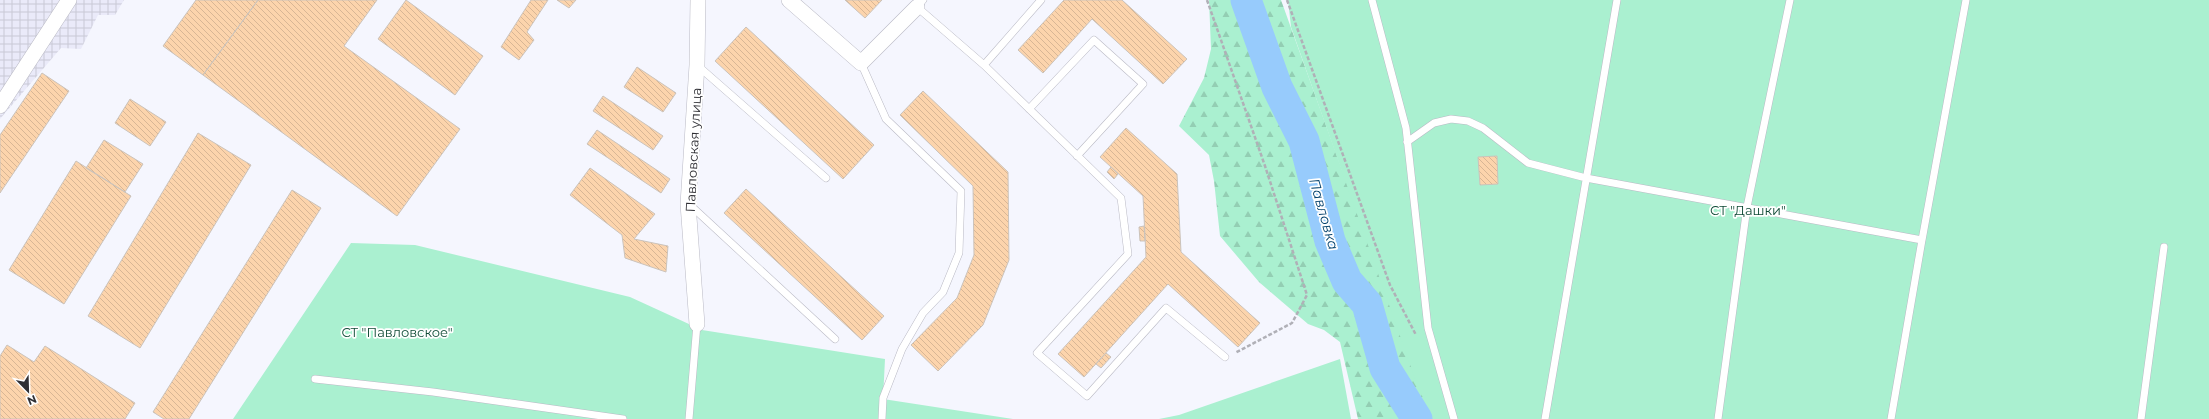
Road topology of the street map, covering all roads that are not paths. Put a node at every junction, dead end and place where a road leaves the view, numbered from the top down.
1 (69, 0) edge
2 (698, 0) edge
3 (790, 0) edge
4 (1041, 0) edge
5 (1372, 0) edge
6 (1617, 0) edge
7 (1790, 0) edge
8 (1966, 0) edge
9 (920, 3) edge
10 (861, 63) junction
11 (698, 65) junction
12 (984, 65) junction
13 (0, 106) edge
14 (1029, 109) junction
15 (1407, 142) junction
16 (1077, 156) junction
17 (826, 178) dead end
18 (1586, 178) junction
19 (688, 204) junction
20 (1747, 207) junction
21 (1922, 240) junction
22 (2164, 247) dead end
23 (697, 324) joint
24 (835, 339) dead end
25 (1225, 357) road end
26 (315, 379) dead end
27 (623, 419) edge
28 (689, 419) edge
29 (882, 419) edge
30 (1454, 419) edge
31 (1545, 419) edge
32 (1718, 419) edge
33 (1891, 419) edge
34 (2141, 419) edge

1 - 13 street
2 - 11 street, Павловская улица
3 - 10 street
4 - 12 lane
5 - 15 lane
6 - 18 lane
7 - 20 lane
8 - 21 lane
9 - 10 street
9 - 12 lane
10 - 29 lane
11 - 17 lane
11 - 19 street, Павловская улица
12 - 14 lane
14 - 16 lane
14 - 16 lane
15 - 18 lane
15 - 30 lane
16 - 25 lane
18 - 20 lane
18 - 31 lane
19 - 23 street, Павловская улица
19 - 24 lane
20 - 21 lane
20 - 32 lane
21 - 33 lane
22 - 34 lane
23 - 28 lane
26 - 27 lane

